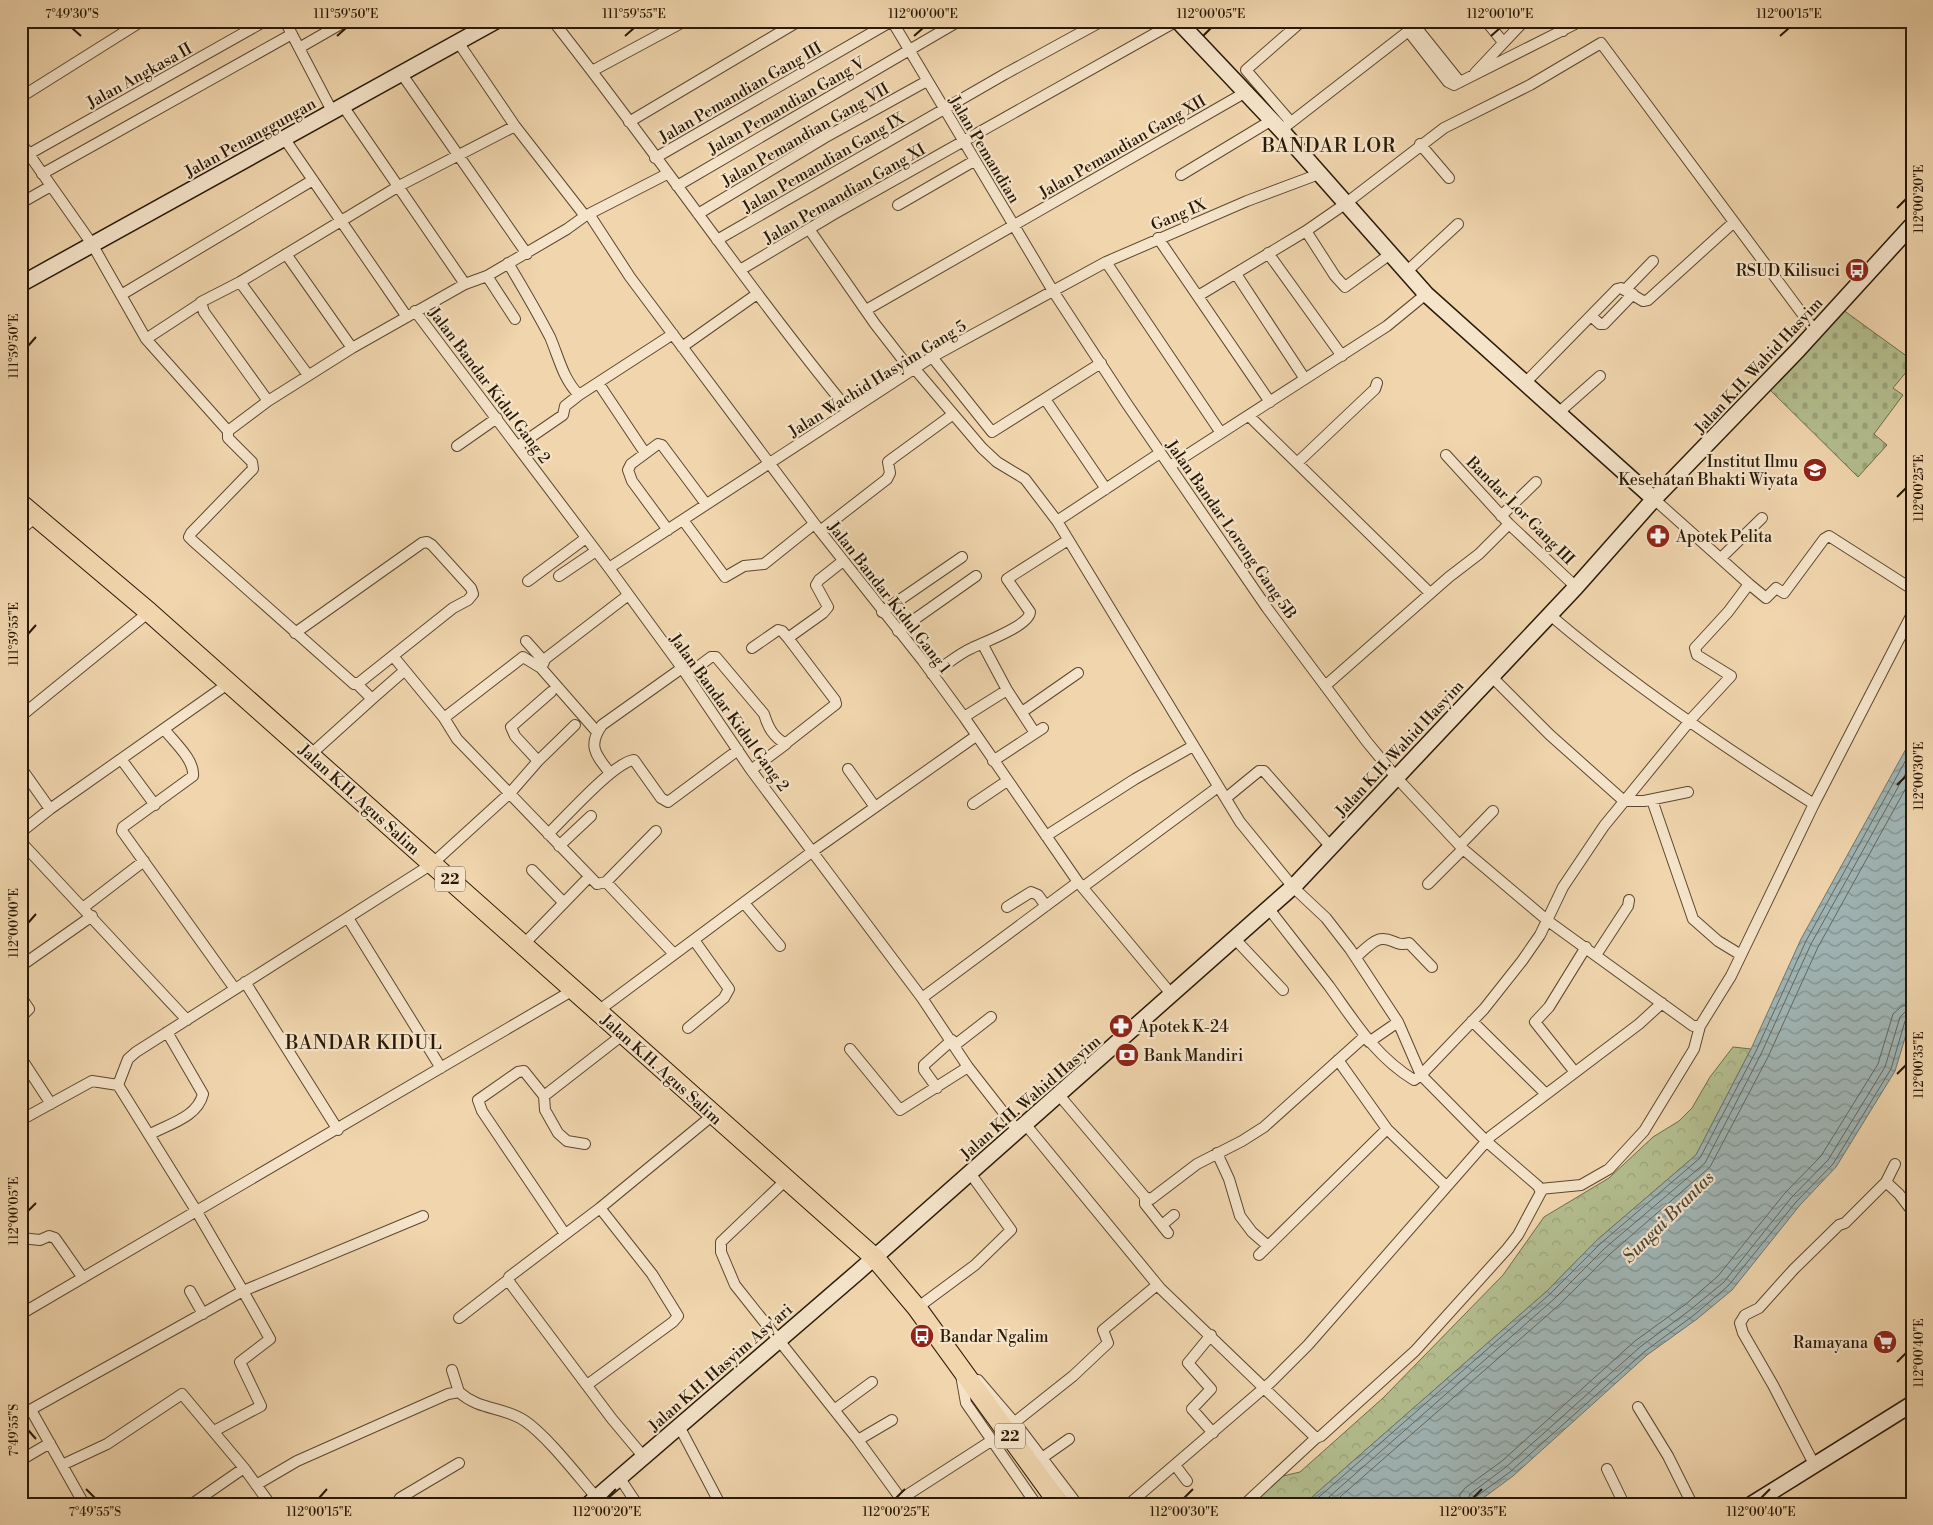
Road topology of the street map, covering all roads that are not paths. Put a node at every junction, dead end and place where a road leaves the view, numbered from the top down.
1 (142, 21) edge
2 (264, 21) edge
3 (286, 21) edge
4 (346, 21) edge
5 (496, 21) edge
6 (552, 21) edge
7 (685, 21) edge
8 (799, 21) edge
9 (892, 21) edge
10 (958, 21) edge
11 (1102, 21) edge
12 (1178, 21) edge
13 (1284, 21) edge
14 (1302, 21) edge
15 (1486, 21) edge
16 (1524, 21) edge
17 (1555, 21) edge
18 (1581, 21) edge
19 (1853, 21) edge
20 (1863, 21) edge
21 (1412, 26) edge
22 (1292, 30) junction
23 (1563, 31) junction
24 (292, 34) junction
25 (458, 42) junction
26 (1503, 42) junction
27 (299, 48) junction
28 (910, 50) junction
29 (592, 71) junction
30 (401, 73) junction
31 (1471, 77) junction
32 (927, 81) junction
33 (1246, 92) junction
34 (21, 97) edge
35 (338, 109) junction
36 (944, 110) junction
37 (629, 122) junction
38 (1281, 124) junction
39 (515, 126) junction
40 (284, 138) junction
41 (963, 142) junction
42 (21, 143) edge
43 (1420, 144) junction
44 (29, 154) junction
45 (459, 157) junction
46 (655, 158) junction
47 (974, 161) junction
48 (42, 174) junction
49 (668, 174) junction
50 (1319, 174) junction
51 (1181, 175) dead end
52 (1449, 178) dead end
53 (313, 180) junction
54 (51, 186) junction
55 (399, 186) junction
56 (677, 186) junction
57 (21, 203) edge
58 (1346, 204) junction
59 (898, 205) dead end
60 (698, 214) junction
61 (587, 215) junction
62 (341, 221) junction
63 (1734, 222) junction
64 (1458, 224) dead end
65 (1912, 224) edge
66 (1012, 225) junction
67 (809, 229) junction
68 (1306, 231) junction
69 (1158, 238) junction
70 (717, 240) junction
71 (92, 244) junction
72 (1268, 253) junction
73 (286, 254) junction
74 (527, 254) junction
75 (1389, 254) junction
76 (1106, 262) junction
77 (1653, 262) dead end
78 (508, 263) junction
79 (740, 270) junction
80 (1405, 273) junction
81 (1236, 274) junction
82 (487, 276) junction
83 (240, 282) junction
84 (21, 284) edge
85 (466, 284) junction
86 (1053, 291) junction
87 (1629, 292) junction
88 (757, 294) junction
89 (1426, 294) junction
90 (121, 295) junction
91 (1198, 296) junction
92 (201, 303) junction
93 (866, 310) junction
94 (411, 314) junction
95 (1591, 316) junction
96 (515, 319) dead end
97 (1815, 331) junction
98 (673, 334) junction
99 (146, 339) junction
100 (682, 347) junction
101 (352, 348) junction
102 (932, 356) junction
103 (1342, 356) junction
104 (1101, 363) junction
105 (914, 368) junction
106 (308, 375) junction
107 (1600, 376) dead end
108 (1304, 379) junction
109 (1377, 383) dead end
110 (599, 384) junction
111 (1524, 384) junction
112 (579, 395) junction
113 (1045, 399) junction
114 (268, 401) junction
115 (1270, 402) junction
116 (849, 412) junction
117 (1557, 414) junction
118 (952, 415) junction
119 (1249, 416) junction
120 (497, 418) junction
121 (228, 431) junction
122 (1221, 433) junction
123 (457, 446) dead end
124 (518, 446) junction
125 (645, 453) junction
126 (1160, 453) junction
127 (1446, 455) dead end
128 (1298, 462) junction
129 (771, 464) junction
130 (1170, 466) junction
131 (1536, 482) dead end
132 (1106, 489) junction
133 (1654, 499) junction
134 (21, 504) edge
135 (706, 504) junction
136 (1502, 516) junction
137 (36, 517) junction
138 (1762, 518) dead end
139 (683, 520) junction
140 (1057, 521) junction
141 (1509, 524) junction
142 (817, 527) junction
143 (21, 529) edge
144 (668, 530) junction
145 (586, 538) junction
146 (1068, 540) junction
147 (596, 551) junction
148 (962, 557) dead end
149 (1722, 557) junction
150 (843, 561) junction
151 (609, 568) junction
152 (559, 576) dead end
153 (976, 576) dead end
154 (528, 582) dead end
155 (1749, 584) junction
156 (1576, 586) junction
157 (1912, 589) edge
158 (1430, 593) junction
159 (627, 596) junction
160 (149, 612) junction
161 (882, 612) junction
162 (1912, 614) edge
163 (1550, 615) junction
164 (898, 631) junction
165 (295, 632) junction
166 (788, 638) junction
167 (526, 641) dead end
168 (983, 645) junction
169 (752, 648) dead end
170 (393, 656) junction
171 (543, 664) junction
172 (404, 671) junction
173 (684, 671) junction
174 (932, 674) junction
175 (1078, 674) dead end
176 (1491, 676) junction
177 (229, 683) junction
178 (357, 684) junction
179 (1325, 686) junction
180 (1007, 690) junction
181 (551, 692) dead end
182 (372, 699) junction
183 (1022, 712) junction
184 (21, 716) edge
185 (964, 717) junction
186 (444, 718) junction
187 (1689, 722) junction
188 (574, 726) dead end
189 (164, 729) junction
190 (597, 732) junction
191 (976, 736) junction
192 (785, 744) junction
193 (1193, 746) junction
194 (738, 750) junction
195 (310, 755) junction
196 (121, 759) junction
197 (538, 761) junction
198 (993, 761) junction
199 (21, 768) edge
200 (848, 769) dead end
201 (751, 770) junction
202 (610, 774) junction
203 (1396, 777) junction
204 (1007, 781) junction
205 (1218, 787) junction
206 (511, 792) junction
207 (1688, 792) dead end
208 (1226, 798) junction
209 (1652, 800) junction
210 (1624, 801) junction
211 (973, 804) dead end
212 (1814, 804) junction
213 (156, 805) junction
214 (875, 807) junction
215 (50, 809) junction
216 (1493, 811) dead end
217 (591, 816) dead end
218 (656, 831) dead end
219 (21, 832) edge
220 (548, 834) junction
221 (1046, 836) junction
222 (21, 842) edge
223 (559, 846) junction
224 (1331, 847) junction
225 (1461, 847) junction
226 (813, 851) junction
227 (144, 861) junction
228 (432, 864) junction
229 (532, 870) dead end
230 (590, 877) junction
231 (606, 882) junction
232 (1428, 884) dead end
233 (1080, 885) junction
234 (1293, 886) junction
235 (1629, 900) dead end
236 (564, 903) junction
237 (744, 903) junction
238 (1046, 906) junction
239 (84, 907) junction
240 (1006, 907) dead end
241 (1269, 909) junction
242 (92, 916) junction
243 (348, 918) junction
244 (1548, 921) junction
245 (1235, 939) junction
246 (694, 940) junction
247 (524, 944) junction
248 (780, 946) dead end
249 (1586, 947) junction
250 (674, 954) junction
251 (1596, 955) junction
252 (1741, 955) junction
253 (1356, 957) junction
254 (22, 967) edge
255 (1432, 967) dead end
256 (245, 982) junction
257 (235, 989) junction
258 (575, 990) junction
259 (1283, 990) dead end
260 (1172, 995) junction
261 (21, 997) edge
262 (922, 998) junction
263 (1662, 1003) junction
264 (598, 1011) junction
265 (21, 1017) edge
266 (991, 1017) dead end
267 (187, 1020) junction
268 (1472, 1021) junction
269 (1398, 1022) junction
270 (1700, 1026) junction
271 (688, 1028) dead end
272 (167, 1032) junction
273 (625, 1033) junction
274 (1367, 1040) junction
275 (953, 1042) junction
276 (850, 1049) dead end
277 (21, 1058) edge
278 (1338, 1060) junction
279 (968, 1067) junction
280 (441, 1068) junction
281 (1574, 1071) junction
282 (1421, 1075) junction
283 (118, 1085) junction
284 (936, 1088) junction
285 (1545, 1093) junction
286 (1059, 1095) junction
287 (544, 1096) junction
288 (51, 1104) junction
289 (713, 1115) junction
290 (21, 1120) edge
291 (1022, 1128) junction
292 (1386, 1129) junction
293 (338, 1130) junction
294 (149, 1135) junction
295 (1486, 1141) junction
296 (584, 1144) dead end
297 (1217, 1153) junction
298 (1895, 1164) dead end
299 (970, 1174) junction
300 (786, 1180) junction
301 (1886, 1182) junction
302 (1446, 1186) junction
303 (1540, 1189) junction
304 (1145, 1197) junction
305 (600, 1208) junction
306 (1912, 1211) edge
307 (198, 1212) junction
308 (1174, 1215) dead end
309 (423, 1216) dead end
310 (565, 1234) junction
311 (21, 1238) edge
312 (1268, 1246) junction
313 (1259, 1255) dead end
314 (875, 1258) junction
315 (83, 1278) junction
316 (508, 1280) junction
317 (1157, 1285) junction
318 (190, 1291) dead end
319 (243, 1291) junction
320 (917, 1308) junction
321 (21, 1314) edge
322 (202, 1314) junction
323 (459, 1318) dead end
324 (1211, 1335) junction
325 (777, 1340) junction
326 (960, 1369) junction
327 (452, 1370) dead end
328 (872, 1382) dead end
329 (587, 1385) junction
330 (1264, 1388) junction
331 (459, 1392) junction
332 (1912, 1404) edge
333 (1638, 1407) dead end
334 (834, 1410) junction
335 (26, 1412) edge
336 (892, 1420) dead end
337 (1015, 1422) junction
338 (679, 1426) junction
339 (214, 1431) junction
340 (1213, 1433) junction
341 (1316, 1438) junction
342 (1069, 1439) dead end
343 (858, 1440) junction
344 (991, 1441) junction
345 (50, 1443) junction
346 (643, 1456) junction
347 (1042, 1458) junction
348 (21, 1460) edge
349 (459, 1463) dead end
350 (1814, 1464) junction
351 (62, 1465) junction
352 (1175, 1465) junction
353 (244, 1468) junction
354 (1607, 1469) dead end
355 (620, 1477) junction
356 (1187, 1481) dead end
357 (256, 1485) junction
358 (593, 1500) edge
359 (1760, 1501) edge
360 (900, 1502) edge
361 (1130, 1503) edge
362 (1623, 1503) edge
363 (84, 1504) edge
364 (192, 1504) edge
365 (270, 1504) edge
366 (397, 1504) edge
367 (637, 1504) edge
368 (720, 1504) edge
369 (1036, 1504) edge
370 (1059, 1504) edge
371 (1077, 1504) edge
372 (1245, 1504) edge
373 (1692, 1504) edge

1 - 34 street
2 - 44 street, Jalan Angkasa II
3 - 24 street
4 - 27 street
5 - 25 main road, Jalan Penanggungan
6 - 29 street
7 - 29 street
8 - 37 street
9 - 28 street, Jalan Pemandian
9 - 46 street, Jalan Pemandian Gang III
10 - 28 street, Jalan Pemandian Gang V
11 - 36 street, Jalan Pemandian Gang IX
12 - 33 main road
12 - 41 street, Jalan Pemandian Gang XI
13 - 22 street
14 - 22 street
15 - 26 street
16 - 26 street
17 - 23 street
18 - 23 street
19 - 20 street
21 - 31 street
21 - 38 street
22 - 38 street
23 - 31 street
24 - 27 street
24 - 48 street
25 - 30 main road, Jalan Penanggungan
25 - 39 street, Jalan Bandar Kidul Gang 1
26 - 31 street
27 - 35 street
28 - 32 street, Jalan Pemandian
28 - 56 street, Jalan Pemandian Gang V
29 - 37 street
30 - 35 main road, Jalan Penanggungan
30 - 45 street
32 - 36 street, Jalan Pemandian
32 - 60 street, Jalan Pemandian Gang VII
33 - 38 main road
33 - 66 street, Jalan Pemandian Gang XII
35 - 40 main road, Jalan Penanggungan
35 - 55 street
36 - 41 street, Jalan Pemandian
36 - 70 street, Jalan Pemandian Gang IX
37 - 46 street
38 - 50 main road
38 - 51 street
39 - 45 street
39 - 61 street, Jalan Bandar Kidul Gang 1
40 - 53 street, Jalan Bandar Kidul Gang 2
40 - 71 main road, Jalan Penanggungan
41 - 47 street, Jalan Pemandian
41 - 67 street, Jalan Pemandian Gang XI
42 - 44 street
43 - 52 street
43 - 58 street
43 - 63 street
44 - 48 street
45 - 55 street
45 - 74 street
46 - 49 street
47 - 59 street
47 - 66 street, Jalan Pemandian
48 - 54 street
49 - 56 street
49 - 61 street
50 - 58 main road
50 - 69 street, Gang IX
53 - 62 street, Jalan Bandar Kidul Gang 2
53 - 90 street
54 - 57 street
54 - 71 street
55 - 62 street
55 - 85 street
56 - 60 street
58 - 68 street
58 - 75 main road
60 - 70 street
61 - 74 street
61 - 98 street, Jalan Bandar Kidul Gang 1
62 - 73 street
62 - 94 street, Jalan Bandar Kidul Gang 2
63 - 87 street
63 - 97 street
64 - 80 street
65 - 97 main road, Jalan K.H. Wahid Hasyim
66 - 86 street, Jalan Pemandian
66 - 93 street, Jalan Pemandian Gang XII
67 - 79 street, Jalan Pemandian Gang XI
67 - 93 street
68 - 72 street
68 - 75 street
69 - 76 street, Gang IX
69 - 91 street
70 - 79 street
71 - 84 main road, Jalan Penanggungan
71 - 90 street
72 - 81 street
72 - 103 street
73 - 83 street
73 - 101 street
74 - 78 street
75 - 80 main road
76 - 86 street, Gang IX
76 - 122 street
77 - 87 street
78 - 82 street
78 - 112 street
79 - 88 street
80 - 89 main road
81 - 91 street
81 - 108 street
82 - 85 street
82 - 96 street
83 - 92 street
83 - 106 street
85 - 94 street
86 - 102 street, Jalan Wachid Hasyim Gang 5
86 - 104 street, Jalan Bandar Lorong Gang 5B
87 - 95 street
87 - 95 street
88 - 100 street
88 - 116 street
89 - 103 street
89 - 111 main road
90 - 99 street
91 - 115 street
92 - 99 street
92 - 114 street
93 - 105 street
94 - 101 street
94 - 120 street, Jalan Bandar Kidul Gang 2
95 - 111 street
97 - 133 main road, Jalan K.H. Wahid Hasyim
98 - 100 street, Jalan Bandar Kidul Gang 1
98 - 110 street
99 - 121 street
100 - 129 street, Jalan Bandar Kidul Gang 1
101 - 106 street
102 - 105 street, Jalan Wachid Hasyim Gang 5
102 - 113 street
103 - 108 street
104 - 113 street
104 - 126 street, Jalan Bandar Lorong Gang 5B
105 - 116 street, Jalan Wachid Hasyim Gang 5
105 - 118 street
106 - 114 street
107 - 117 street
108 - 115 street
109 - 128 street
110 - 112 street
110 - 125 street
111 - 117 main road
112 - 124 street
113 - 132 street
114 - 121 street
115 - 119 street
116 - 129 street, Jalan Wachid Hasyim Gang 5
117 - 133 main road
118 - 140 street
118 - 142 street
119 - 122 street
119 - 128 street
120 - 123 street
120 - 124 street, Jalan Bandar Kidul Gang 2
121 - 165 street
122 - 130 street
124 - 145 street, Jalan Bandar Kidul Gang 2
125 - 135 street
125 - 144 street
126 - 130 street, Jalan Bandar Lorong Gang 5B
126 - 132 street
127 - 136 street, Bandar Lor Gang III
128 - 158 street
129 - 135 street, Jalan Wachid Hasyim Gang 5
129 - 142 street, Jalan Bandar Kidul Gang 1
130 - 179 street, Jalan Bandar Lorong Gang 5B
131 - 136 street
132 - 140 street
133 - 149 street
133 - 156 main road, Jalan K.H. Wahid Hasyim
134 - 137 highway, Jalan K.H. Agus Salim / 22
135 - 139 street, Jalan Wachid Hasyim Gang 5
136 - 141 street, Bandar Lor Gang III
137 - 143 street
137 - 160 highway, Jalan K.H. Agus Salim / 22
138 - 149 street
139 - 142 street
139 - 144 street, Jalan Wachid Hasyim Gang 5
140 - 146 street
141 - 156 street, Bandar Lor Gang III
141 - 158 street
142 - 150 street, Jalan Bandar Kidul Gang 1
144 - 151 street, Jalan Wachid Hasyim Gang 5
145 - 147 street, Jalan Bandar Kidul Gang 2
145 - 154 street
146 - 168 street
146 - 193 street
147 - 151 street, Jalan Bandar Kidul Gang 2
147 - 152 street
148 - 161 street
149 - 155 street
150 - 161 street, Jalan Bandar Kidul Gang 1
150 - 166 street
151 - 159 street, Jalan Bandar Kidul Gang 2
153 - 164 street
155 - 157 street
155 - 187 street
156 - 163 main road, Jalan K.H. Wahid Hasyim
158 - 179 street
159 - 171 street
159 - 173 street, Jalan Bandar Kidul Gang 2
160 - 177 highway, Jalan K.H. Agus Salim / 22
160 - 184 street
161 - 164 street, Jalan Bandar Kidul Gang 1
162 - 212 street
163 - 176 main road, Jalan K.H. Wahid Hasyim
163 - 187 street
164 - 174 street, Jalan Bandar Kidul Gang 1
165 - 170 street
165 - 178 street
166 - 169 street
166 - 192 street
167 - 171 street
168 - 174 street
168 - 180 street
170 - 172 street
170 - 178 street
171 - 186 street
171 - 190 street
172 - 182 street
172 - 186 street
173 - 190 street
173 - 192 street
173 - 194 street, Jalan Bandar Kidul Gang 2
174 - 185 street, Jalan Bandar Kidul Gang 1
175 - 183 street
176 - 203 main road, Jalan K.H. Wahid Hasyim
176 - 210 street
177 - 189 street
177 - 195 highway, Jalan K.H. Agus Salim / 22
178 - 182 street
179 - 203 street, Jalan Bandar Lorong Gang 5B
180 - 183 street
180 - 185 street
181 - 197 street
182 - 195 street
183 - 198 street
185 - 191 street, Jalan Bandar Kidul Gang 1
186 - 206 street
187 - 210 street
187 - 212 street
188 - 197 street
189 - 196 street
189 - 213 street
190 - 202 street
191 - 198 street, Jalan Bandar Kidul Gang 1
191 - 214 street
192 - 201 street
193 - 205 street
193 - 221 street
194 - 201 street, Jalan Bandar Kidul Gang 2
194 - 202 street
195 - 228 highway, Jalan K.H. Agus Salim / 22
196 - 213 street
196 - 215 street
197 - 206 street
198 - 204 street, Jalan Bandar Kidul Gang 1
199 - 215 street
200 - 214 street
201 - 226 street, Jalan Bandar Kidul Gang 2
202 - 220 street
203 - 224 main road, Jalan K.H. Wahid Hasyim
203 - 225 street, Jalan Bandar Lorong Gang 5B
204 - 211 street
204 - 221 street, Jalan Bandar Kidul Gang 1
205 - 208 street
205 - 233 street
206 - 220 street
206 - 228 street
207 - 209 street
208 - 224 street
208 - 234 street
209 - 210 street
209 - 252 street
210 - 244 street
212 - 252 street
213 - 227 street
214 - 226 street
215 - 219 street
216 - 225 street
217 - 223 street
218 - 231 street
220 - 223 street
221 - 233 street, Jalan Bandar Kidul Gang 1
222 - 239 street
223 - 230 street
224 - 234 main road, Jalan K.H. Wahid Hasyim
225 - 232 street
225 - 244 street, Jalan Bandar Lorong Gang 5B
226 - 237 street
226 - 262 street, Jalan Bandar Kidul Gang 2
227 - 239 street
227 - 257 street
228 - 243 street
228 - 247 highway, Jalan K.H. Agus Salim / 22
229 - 236 street
230 - 231 street
230 - 236 street
231 - 250 street
233 - 238 street
233 - 260 street, Jalan Bandar Kidul Gang 1
234 - 241 main road, Jalan K.H. Wahid Hasyim
234 - 253 street
235 - 251 street
236 - 247 street
237 - 246 street
237 - 248 street
238 - 240 street
238 - 262 street
239 - 242 street
241 - 245 main road, Jalan K.H. Wahid Hasyim
241 - 274 street
242 - 254 street
242 - 267 street
243 - 256 street
243 - 280 street
244 - 249 street, Jalan Bandar Lorong Gang 5B
244 - 268 street
245 - 259 street
245 - 260 main road, Jalan K.H. Wahid Hasyim
246 - 250 street
246 - 271 street
247 - 258 highway, Jalan K.H. Agus Salim / 22
249 - 251 street, Jalan Bandar Lorong Gang 5B
249 - 281 street
250 - 264 street
251 - 263 street, Jalan Bandar Lorong Gang 5B
252 - 270 street
253 - 255 street
253 - 269 street
256 - 257 street
256 - 293 street
257 - 267 street
258 - 264 highway, Jalan K.H. Agus Salim / 22
258 - 280 street
260 - 286 main road, Jalan K.H. Wahid Hasyim
261 - 265 street
262 - 275 street, Jalan Bandar Kidul Gang 2
263 - 270 street, Jalan Bandar Lorong Gang 5B
263 - 281 street
264 - 273 highway, Jalan K.H. Agus Salim / 22
266 - 275 street
267 - 272 street
268 - 282 street
268 - 285 street
269 - 274 street
269 - 282 street
270 - 303 street
272 - 283 street
272 - 294 street
273 - 287 street
273 - 289 highway, Jalan K.H. Agus Salim / 22
274 - 278 street
274 - 282 street
275 - 279 street, Jalan Bandar Kidul Gang 2
275 - 284 street
276 - 284 street
277 - 288 street
278 - 292 street
278 - 297 street
279 - 284 street
279 - 291 street, Jalan Bandar Kidul Gang 2
280 - 293 street
281 - 285 street
282 - 295 street
283 - 288 street
283 - 294 street
285 - 295 street
286 - 291 main road, Jalan K.H. Wahid Hasyim
286 - 304 street
287 - 296 street
287 - 310 street
288 - 290 street
289 - 300 highway, Jalan K.H. Agus Salim / 22
289 - 305 street
291 - 299 main road, Jalan K.H. Wahid Hasyim
291 - 317 street, Jalan Bandar Kidul Gang 2
292 - 302 street
292 - 312 street
293 - 307 street
294 - 307 street
295 - 302 street
295 - 303 street
297 - 304 street
297 - 312 street
298 - 301 street
299 - 314 main road, Jalan K.H. Wahid Hasyim
299 - 320 street
300 - 314 highway, Jalan K.H. Agus Salim / 22
300 - 325 street
301 - 306 street
301 - 350 street
302 - 330 street
303 - 341 street
304 - 308 street
305 - 310 street
305 - 329 street
307 - 315 street
307 - 319 street
309 - 319 street
310 - 316 street
311 - 315 street
312 - 313 street
314 - 320 highway, 22
314 - 325 main road, Jalan K.H. Hasyim Asy'ari
315 - 321 street
316 - 323 street
316 - 329 street
317 - 324 street, Jalan Bandar Kidul Gang 2
317 - 337 street
318 - 322 street
319 - 322 street
319 - 339 street
320 - 326 highway, 22
322 - 335 street
324 - 330 street, Jalan Bandar Kidul Gang 2
324 - 340 street
325 - 334 street
325 - 338 main road, Jalan K.H. Hasyim Asy'ari
326 - 337 street
326 - 344 street
326 - 370 highway, 22
327 - 331 street
328 - 334 street
329 - 346 street
330 - 340 street
330 - 341 street, Jalan Bandar Kidul Gang 2
331 - 357 street
331 - 358 street
332 - 350 main road
333 - 373 street
334 - 343 street
335 - 345 street
336 - 343 street
337 - 347 street
338 - 346 main road, Jalan K.H. Hasyim Asy'ari
338 - 368 street
339 - 351 street
339 - 353 street
340 - 352 street
341 - 372 street
342 - 347 street
343 - 360 street
344 - 360 street
344 - 369 street
345 - 348 street
345 - 351 street
346 - 355 main road, Jalan K.H. Hasyim Asy'ari
347 - 371 street
349 - 366 street
350 - 359 main road
351 - 363 street
352 - 356 street
352 - 361 street
353 - 357 street
353 - 364 street
354 - 362 street
355 - 358 main road, Jalan K.H. Hasyim Asy'ari
355 - 367 street
357 - 365 street

